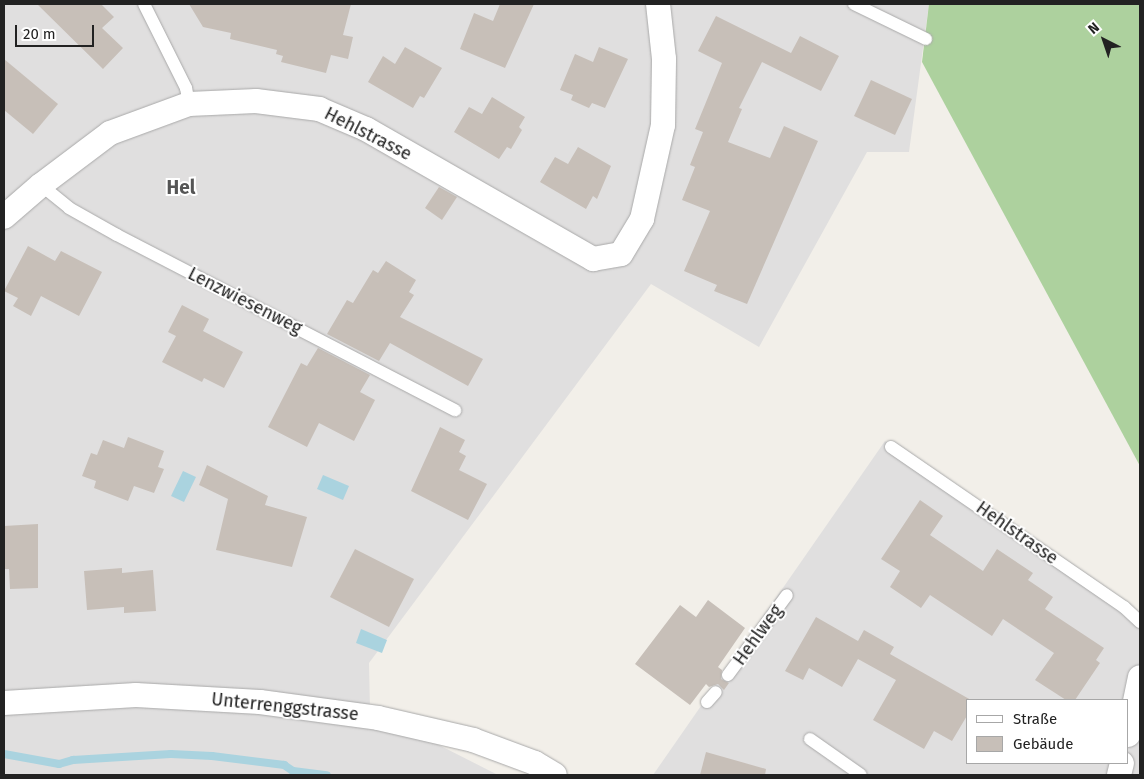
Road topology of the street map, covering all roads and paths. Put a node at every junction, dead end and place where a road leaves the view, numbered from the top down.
1 (144, 4) edge
2 (658, 4) edge
3 (854, 4) edge
4 (926, 38) dead end
5 (189, 104) junction
6 (40, 185) junction
7 (4, 217) edge
8 (455, 410) dead end
9 (891, 447) dead end
10 (787, 596) dead end
11 (1140, 622) edge
12 (728, 674) dead end
13 (1140, 677) edge
14 (4, 703) edge
15 (1129, 730) edge
16 (810, 739) dead end
17 (555, 775) edge
18 (861, 775) edge

1 - 5 lane
2 - 5 street, Hehlstrasse
3 - 4 lane
5 - 6 street, Hehlstrasse
6 - 7 street, Hehlstrasse
6 - 8 lane, Lenzwiesenweg
9 - 11 lane, Hehlstrasse
10 - 12 lane, Hehlweg
13 - 15 street
14 - 17 street, Unterrenggstrasse
16 - 18 lane

